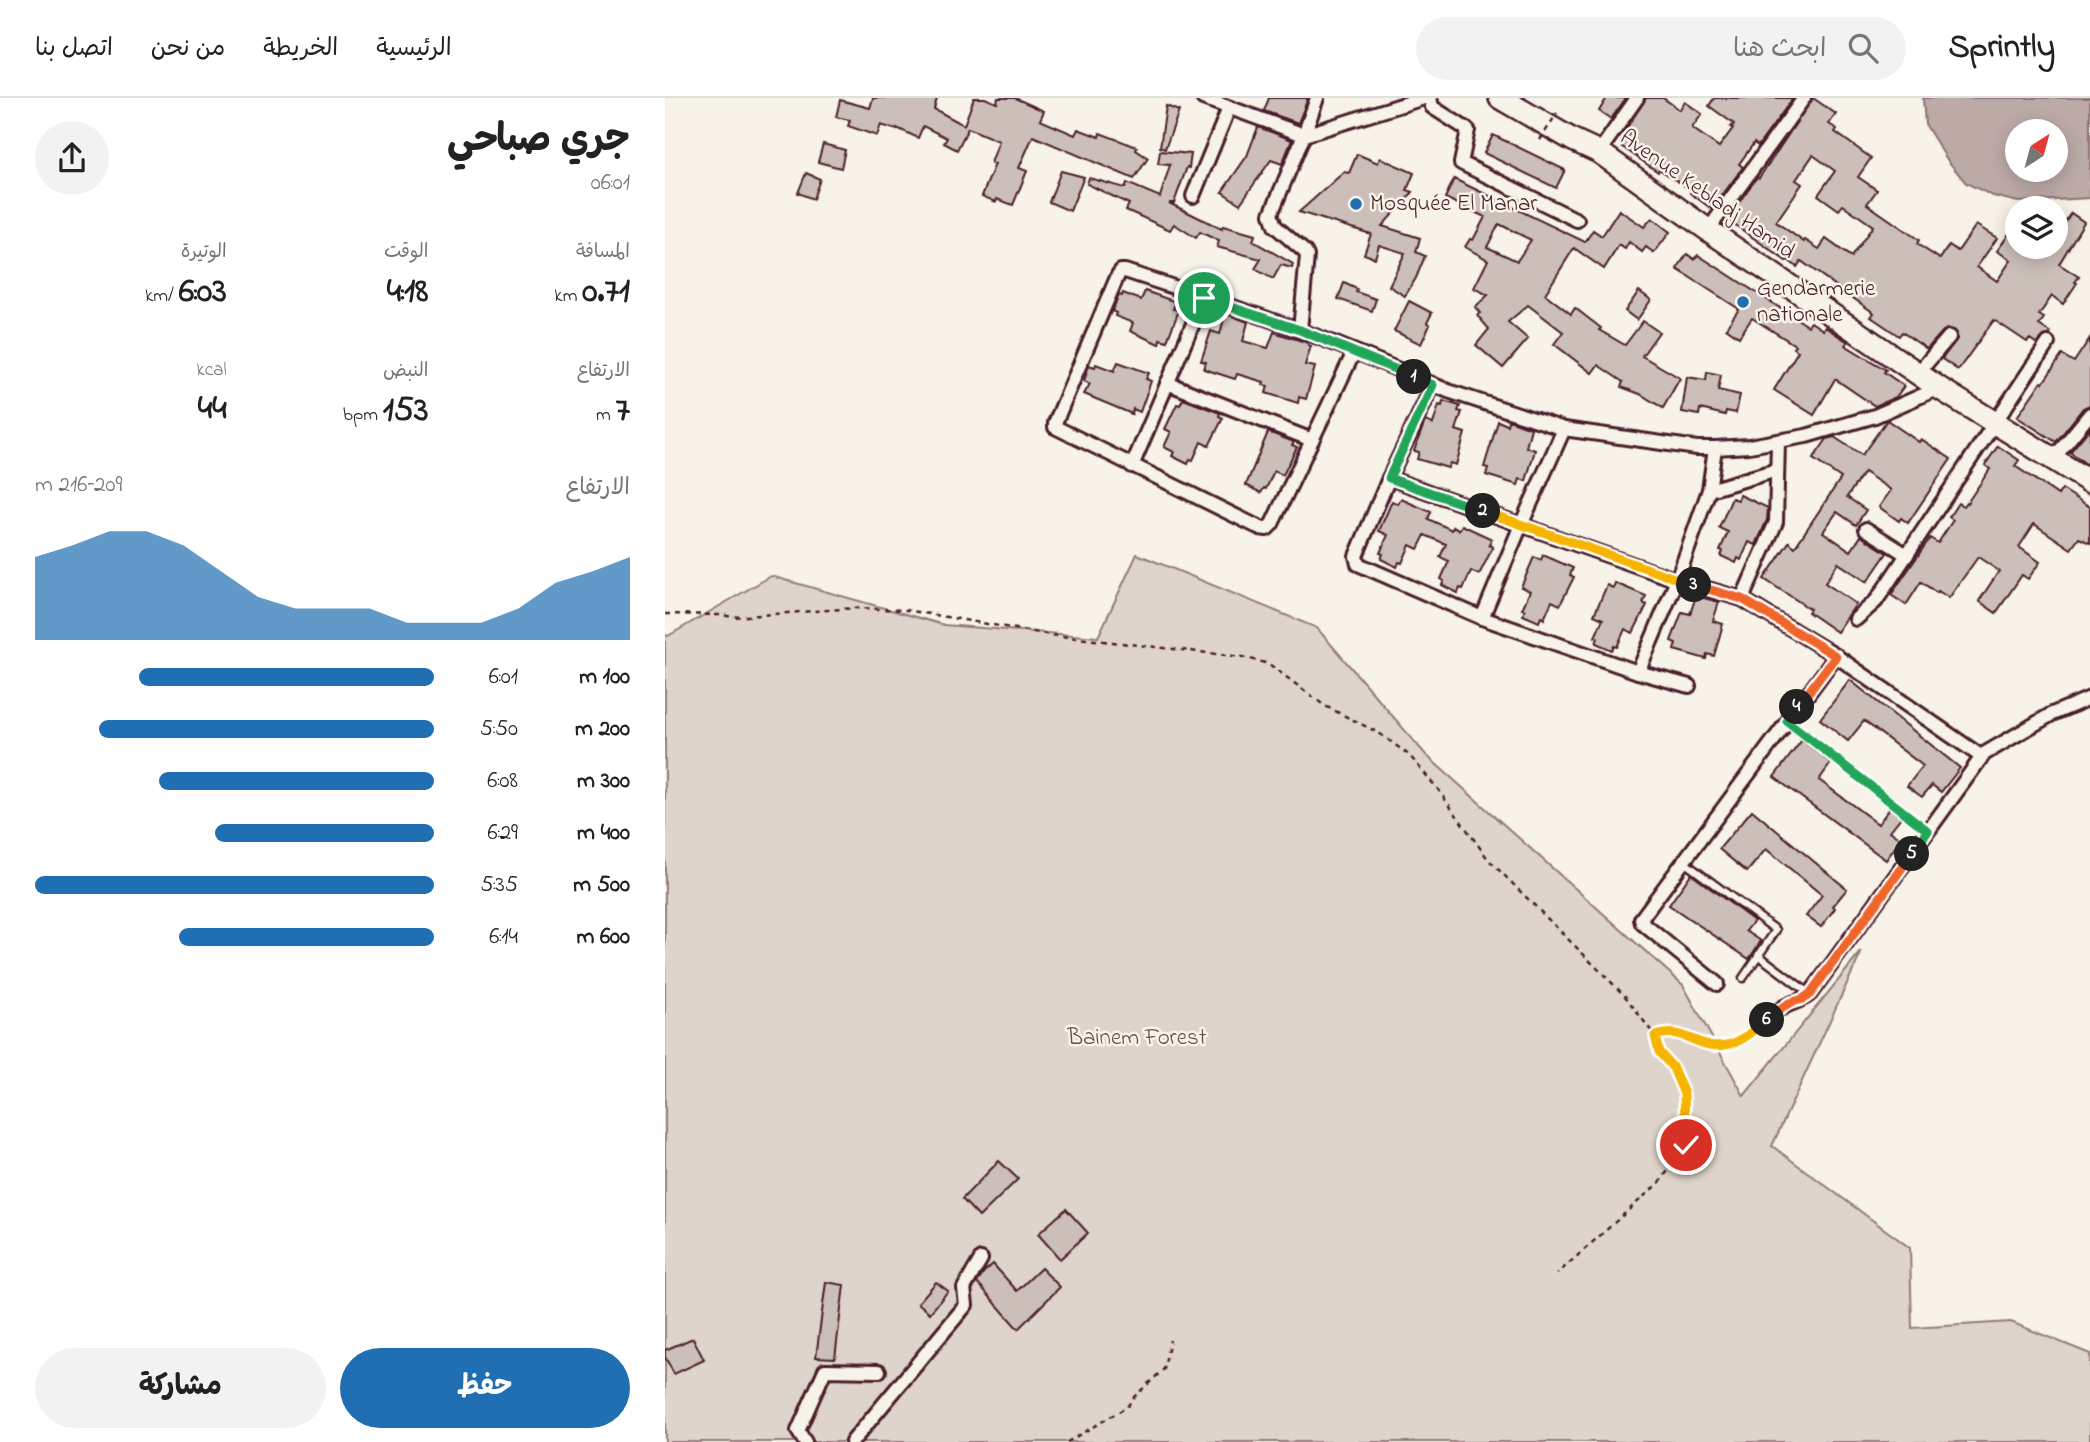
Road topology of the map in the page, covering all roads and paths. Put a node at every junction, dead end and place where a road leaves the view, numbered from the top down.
1 (1203, 98) edge
2 (1317, 98) edge
3 (1424, 98) edge
4 (1430, 98) edge
5 (1501, 98) edge
6 (1637, 98) edge
7 (1804, 98) edge
8 (1229, 107) junction
9 (1557, 113) dead end
10 (1304, 135) junction
11 (1540, 140) dead end
12 (1599, 152) junction
13 (1193, 196) dead end
14 (1577, 220) dead end
15 (1708, 230) junction
16 (1204, 298) junction
17 (1300, 330) junction
18 (1949, 337) dead end
19 (2048, 343) dead end
20 (1354, 352) junction
21 (1918, 373) junction
22 (1167, 383) junction
23 (1433, 385) junction
24 (1940, 388) junction
25 (2090, 415) edge
26 (1996, 422) junction
27 (1564, 429) junction
28 (1312, 440) junction
29 (1778, 442) junction
30 (1715, 449) junction
31 (2053, 459) junction
32 (1132, 466) junction
33 (1777, 470) junction
34 (1389, 478) junction
35 (2090, 482) edge
36 (1710, 490) junction
37 (1521, 525) junction
38 (1866, 529) dead end
39 (1907, 555) junction
40 (1677, 580) junction
41 (1742, 599) junction
42 (665, 614) edge
43 (1482, 618) junction
44 (1856, 619) dead end
45 (1836, 656) junction
46 (1638, 672) junction
47 (1689, 687) dead end
48 (2090, 698) edge
49 (1787, 721) junction
50 (1982, 757) junction
51 (1928, 831) junction
52 (1682, 861) junction
53 (1758, 955) junction
54 (1743, 978) dead end
55 (1717, 984) dead end
56 (1810, 994) junction
57 (1782, 1008) joint
58 (1655, 1036) junction
59 (981, 1259) dead end
60 (1557, 1274) dead end
61 (1170, 1340) dead end
62 (879, 1371) dead end
63 (805, 1442) edge
64 (852, 1442) edge
65 (1067, 1442) edge

1 - 8 street
2 - 10 street
3 - 10 street
4 - 14 street
5 - 12 main road, Avenue Kebladj Hamid
6 - 12 street
7 - 15 street
8 - 10 street
8 - 13 street
9 - 11 path, bridge
10 - 17 street
12 - 15 main road, Avenue Kebladj Hamid
15 - 21 main road, Avenue Kebladj Hamid
16 - 17 street
16 - 22 street
16 - 32 street
17 - 20 street
18 - 21 street
19 - 26 street
20 - 23 street
20 - 28 street
21 - 24 main road, Avenue Kebladj Hamid
22 - 28 street
22 - 32 street
23 - 27 street
23 - 34 street
24 - 26 main road, Avenue Kebladj Hamid
24 - 29 street
25 - 31 street
26 - 31 main road, Avenue Kebladj Hamid
26 - 39 street
27 - 30 street
27 - 37 street
28 - 32 street
29 - 30 street
29 - 33 street
30 - 36 street
31 - 35 main road, Avenue Kebladj Hamid
33 - 36 street
33 - 41 street
34 - 37 street
34 - 43 street
36 - 40 street
37 - 40 street
37 - 43 street
38 - 39 street
39 - 44 street
40 - 41 street
40 - 46 street
41 - 45 street
42 - 58 path
43 - 46 street
45 - 49 street
45 - 50 street
46 - 47 street
48 - 50 street
49 - 51 lane
49 - 52 street
50 - 51 street
51 - 56 street
52 - 53 lane
52 - 55 street
53 - 54 lane
53 - 56 lane
56 - 57 street
57 - 58 path
58 - 60 path
59 - 64 street
61 - 65 path
62 - 63 street

